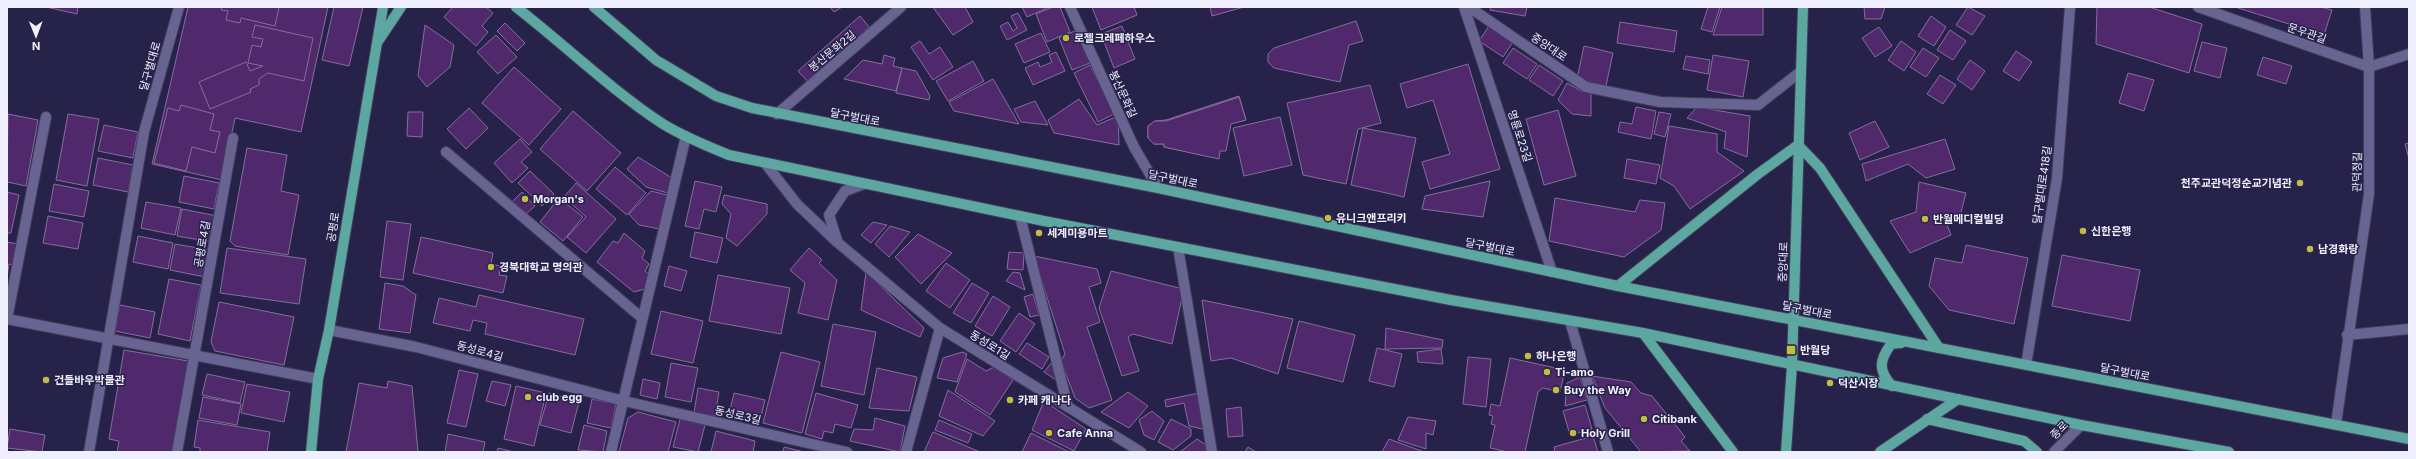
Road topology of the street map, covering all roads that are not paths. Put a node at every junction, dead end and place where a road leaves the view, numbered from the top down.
1 (179, 7) edge
2 (383, 7) edge
3 (401, 7) edge
4 (516, 7) edge
5 (594, 7) edge
6 (901, 7) edge
7 (1070, 7) edge
8 (1464, 7) edge
9 (1469, 7) edge
10 (1803, 7) edge
11 (2070, 7) edge
12 (2198, 7) edge
13 (2366, 7) edge
14 (376, 45) junction
15 (2409, 54) edge
16 (2369, 67) junction
17 (1800, 72) junction
18 (777, 114) junction
19 (46, 117) dead end
20 (686, 136) junction
21 (233, 138) dead end
22 (1798, 145) junction
23 (446, 152) dead end
24 (765, 163) junction
25 (864, 184) junction
26 (1158, 188) junction
27 (1020, 216) junction
28 (837, 242) junction
29 (1178, 247) junction
30 (1552, 272) junction
31 (1618, 286) junction
32 (642, 318) junction
33 (7, 319) edge
34 (1793, 319) junction
35 (1570, 321) junction
36 (940, 328) junction
37 (2409, 329) edge
38 (329, 330) junction
39 (1643, 333) junction
40 (2347, 335) junction
41 (108, 338) junction
42 (1905, 342) junction
43 (1939, 348) junction
44 (194, 355) junction
45 (1792, 365) junction
46 (2026, 365) junction
47 (318, 379) junction
48 (1892, 386) junction
49 (1958, 399) junction
50 (624, 401) junction
51 (1068, 407) junction
52 (1928, 419) junction
53 (2336, 424) junction
54 (2081, 425) junction
55 (2409, 439) edge
56 (89, 452) edge
57 (177, 452) edge
58 (311, 452) edge
59 (611, 452) edge
60 (847, 452) edge
61 (906, 452) edge
62 (1141, 452) edge
63 (1212, 452) edge
64 (1608, 452) edge
65 (1733, 452) edge
66 (1786, 452) edge
67 (1880, 452) edge
68 (2037, 452) edge
69 (2054, 452) edge
70 (2229, 452) edge

1 - 41 street, 달구벌대로
2 - 14 main road, 공평로
3 - 14 main road
4 - 20 main road
5 - 18 main road, 달구벌대로
6 - 18 street, 봉산문화2길
7 - 26 street, 봉산문화길
8 - 30 street, 명륜로23길
9 - 17 street, 중앙대로
10 - 17 main road, 중앙대로
11 - 46 street, 달구벌대로418길
12 - 16 street, 문우관길
13 - 16 street, 관덕정길
14 - 38 main road, 공평로
15 - 16 street
16 - 40 street, 관덕정길
17 - 22 main road, 중앙대로
18 - 26 main road, 달구벌대로
19 - 33 street
20 - 24 main road
20 - 32 street
21 - 44 street, 공평로4길
22 - 31 main road
22 - 34 main road, 중앙대로
22 - 43 main road
23 - 32 street
24 - 25 main road
24 - 28 street, 동성로1길
25 - 27 main road
25 - 28 street
26 - 30 main road, 달구벌대로
27 - 29 main road
27 - 51 street
28 - 36 street, 동성로1길
29 - 35 main road
29 - 63 street
30 - 31 main road, 달구벌대로
31 - 34 main road, 달구벌대로
32 - 50 street
33 - 41 street
34 - 42 main road, 달구벌대로
34 - 45 main road, 중앙대로
35 - 39 main road
35 - 64 street
36 - 51 street, 동성로1길
36 - 61 street
37 - 40 street
38 - 47 main road, 공평로
38 - 50 street, 동성로4길
39 - 45 main road
39 - 65 main road
40 - 53 street, 관덕정길
41 - 44 street
41 - 56 street
42 - 43 main road, 달구벌대로
42 - 48 main road
43 - 46 main road, 달구벌대로
44 - 47 street
44 - 57 street, 공평로4길
45 - 48 main road
45 - 66 main road, 중앙대로
46 - 53 main road, 달구벌대로
47 - 58 main road, 공평로
48 - 49 main road
49 - 52 main road
49 - 54 main road
50 - 59 street
50 - 60 street, 동성로3길
51 - 62 street, 동성로1길
52 - 67 main road
52 - 68 main road
53 - 55 main road, 달구벌대로
54 - 69 street, 종로
54 - 70 main road

